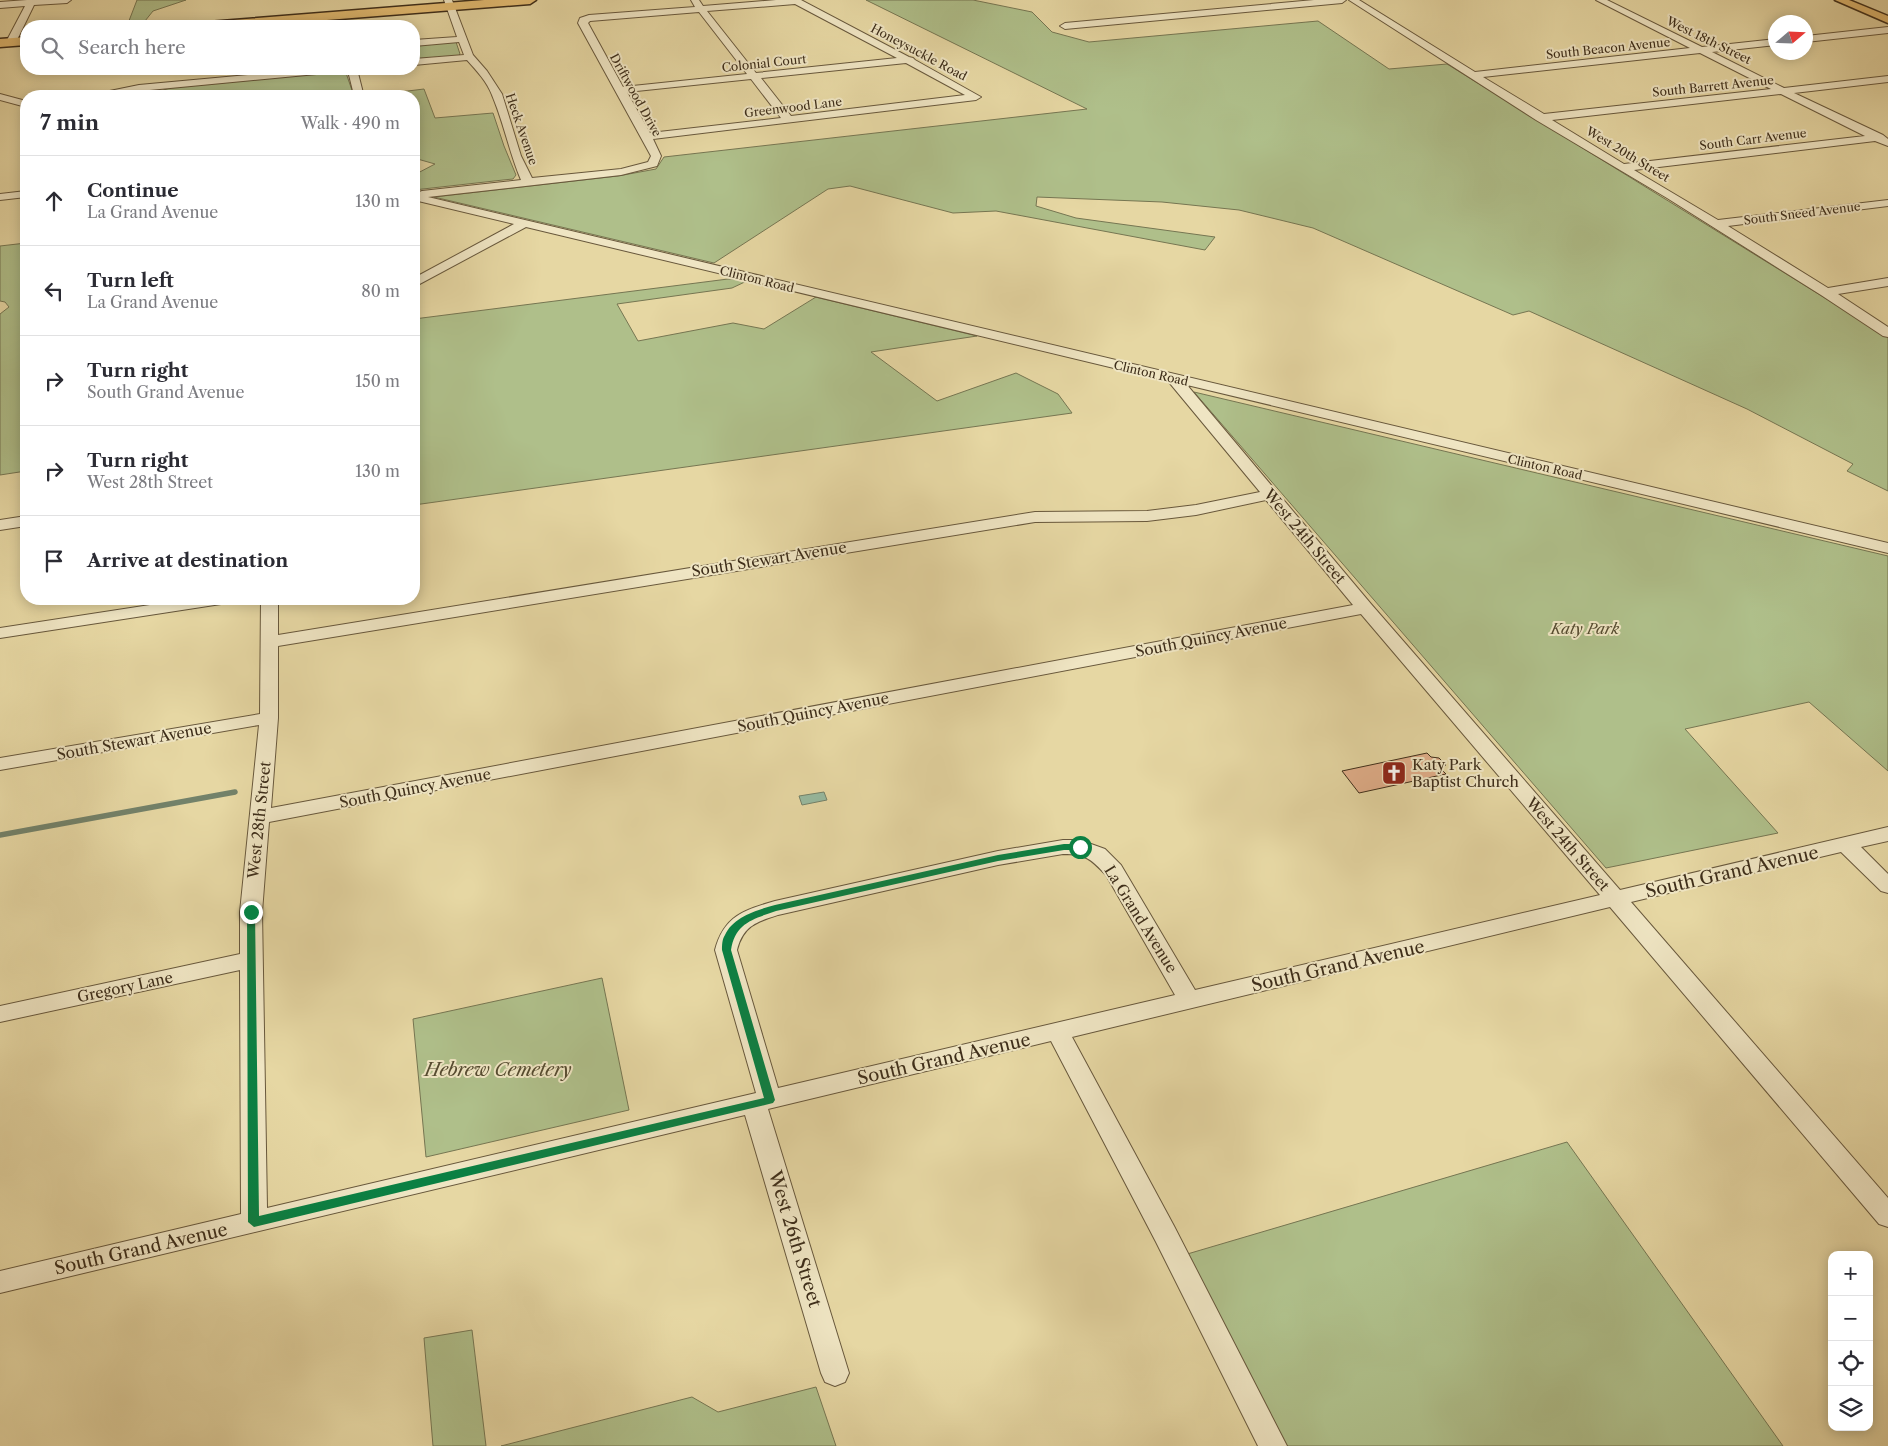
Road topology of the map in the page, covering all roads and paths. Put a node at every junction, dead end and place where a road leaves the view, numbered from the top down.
1 (67, 0) edge
2 (530, 0) edge
3 (1342, 0) edge
4 (1353, 0) edge
5 (1600, 0) edge
6 (1840, 0) edge
7 (1865, 0) edge
8 (31, 1) edge
9 (449, 3) edge
10 (698, 4) edge
11 (0, 5) edge
12 (1888, 10) edge
13 (820, 13) joint
14 (271, 20) edge
15 (1888, 20) edge
16 (1065, 26) dead end
17 (1888, 30) edge
18 (1813, 38) edge
19 (461, 39) junction
20 (20, 42) edge
21 (420, 42) edge
22 (6, 43) edge
23 (1768, 43) edge
24 (1702, 50) junction
25 (470, 57) junction
26 (910, 60) junction
27 (420, 61) edge
28 (281, 75) edge
29 (354, 75) edge
30 (1473, 75) junction
31 (754, 76) junction
32 (1888, 79) edge
33 (125, 90) edge
34 (357, 90) edge
35 (620, 90) junction
36 (1785, 91) junction
37 (0, 97) edge
38 (20, 102) edge
39 (942, 102) joint
40 (1540, 118) junction
41 (788, 120) junction
42 (647, 137) junction
43 (1883, 137) edge
44 (1888, 143) edge
45 (653, 164) joint
46 (1622, 168) junction
47 (528, 182) junction
48 (20, 195) edge
49 (420, 195) edge
50 (0, 197) edge
51 (420, 197) edge
52 (1888, 202) edge
53 (525, 223) junction
54 (1716, 224) junction
55 (420, 280) edge
56 (1888, 282) edge
57 (1826, 292) junction
58 (1888, 333) edge
59 (1174, 379) junction
60 (1271, 494) junction
61 (20, 522) edge
62 (0, 525) edge
63 (1888, 548) edge
64 (182, 605) edge
65 (269, 605) edge
66 (1365, 608) junction
67 (0, 633) edge
68 (269, 642) junction
69 (269, 718) junction
70 (0, 764) edge
71 (260, 817) junction
72 (1888, 834) edge
73 (1846, 845) junction
74 (1888, 886) edge
75 (1616, 900) junction
76 (251, 960) junction
77 (1190, 1001) junction
78 (0, 1014) edge
79 (1057, 1032) junction
80 (762, 1102) junction
81 (1888, 1216) edge
82 (254, 1222) junction
83 (0, 1282) edge
84 (835, 1373) dead end
85 (1273, 1446) edge

1 - 8 street
2 - 9 highway
3 - 16 street
4 - 30 street, West 20th Street
5 - 24 street, West 18th Street
6 - 15 main road
7 - 12 main road
8 - 11 street
8 - 22 street
9 - 14 highway
9 - 19 street, Heck Avenue
10 - 13 street
10 - 31 street
10 - 35 street, Driftwood Drive
13 - 26 street, Honeysuckle Road
17 - 18 street
19 - 21 street
19 - 25 street, Heck Avenue
20 - 22 highway
23 - 24 street, South Beacon Avenue
24 - 30 street, South Beacon Avenue
24 - 36 street, West 18th Street
25 - 27 street
25 - 47 street, Heck Avenue
26 - 31 street, Colonial Court
26 - 39 street, Honeysuckle Road
28 - 33 street
29 - 34 street
30 - 40 street, West 20th Street
31 - 35 street, Colonial Court
31 - 41 street
32 - 36 street, South Barrett Avenue
35 - 42 street, Driftwood Drive
36 - 40 street, South Barrett Avenue
36 - 43 street, West 18th Street
37 - 38 street
39 - 41 street, Greenwood Lane
40 - 46 street, West 20th Street
41 - 42 street, Greenwood Lane
42 - 45 street, Driftwood Drive
43 - 44 street, West 18th Street
43 - 46 street, South Carr Avenue
45 - 47 street
46 - 54 street, West 20th Street
47 - 49 street
48 - 50 street
51 - 53 street, Clinton Road
52 - 54 street, South Sneed Avenue
53 - 55 street
53 - 59 street, Clinton Road
54 - 57 street, West 20th Street
56 - 57 street
57 - 58 street, West 20th Street
59 - 60 street, West 24th Street
59 - 63 street, Clinton Road
60 - 66 street, West 24th Street
60 - 68 street, South Stewart Avenue
61 - 62 street
64 - 67 street
65 - 68 street, West 28th Street
66 - 71 street, South Quincy Avenue
66 - 75 street, West 24th Street
68 - 69 street, West 28th Street
69 - 70 street, South Stewart Avenue
69 - 71 street, West 28th Street
71 - 76 street, West 28th Street
72 - 73 street, South Grand Avenue
73 - 74 street
73 - 75 street, South Grand Avenue
75 - 77 street, South Grand Avenue
75 - 81 street, West 24th Street
76 - 78 street, Gregory Lane
76 - 82 street, West 28th Street
77 - 79 street, South Grand Avenue
77 - 80 street, La Grand Avenue
79 - 80 street, South Grand Avenue
79 - 85 street
80 - 82 street, South Grand Avenue
80 - 84 street, West 26th Street
82 - 83 street, South Grand Avenue

